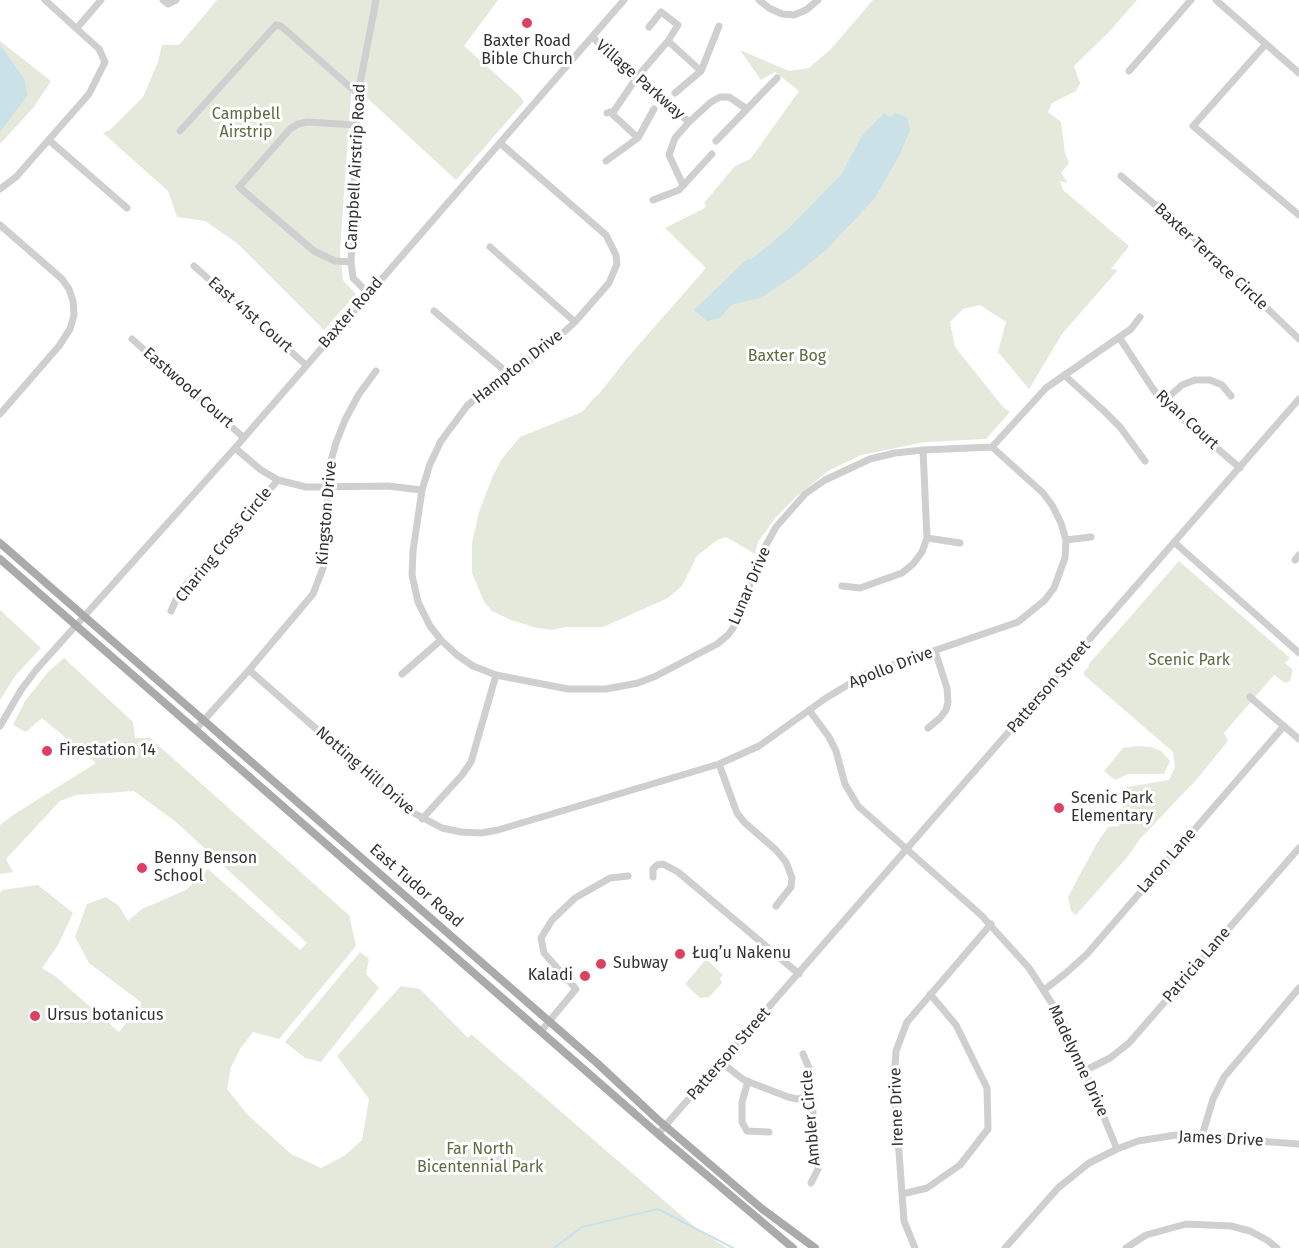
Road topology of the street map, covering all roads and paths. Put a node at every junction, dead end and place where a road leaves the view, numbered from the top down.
1 (45, 0) edge
2 (101, 0) edge
3 (163, 0) edge
4 (176, 0) edge
5 (376, 0) edge
6 (759, 0) edge
7 (818, 0) edge
8 (1191, 0) edge
9 (1216, 0) edge
10 (622, 1) edge
11 (719, 26) dead end
12 (649, 27) dead end
13 (77, 28) junction
14 (592, 37) junction
15 (668, 41) junction
16 (1265, 45) junction
17 (701, 71) junction
18 (1129, 72) dead end
19 (1299, 73) edge
20 (637, 77) junction
21 (777, 78) dead end
22 (675, 93) dead end
23 (358, 94) junction
24 (654, 109) dead end
25 (747, 109) junction
26 (689, 122) junction
27 (356, 125) junction
28 (180, 130) dead end
29 (638, 138) junction
30 (50, 141) junction
31 (716, 141) dead end
32 (500, 143) junction
33 (712, 154) dead end
34 (606, 161) dead end
35 (1121, 176) dead end
36 (683, 185) junction
37 (0, 189) edge
38 (653, 200) dead end
39 (127, 208) dead end
40 (1299, 215) edge
41 (0, 225) edge
42 (490, 247) dead end
43 (351, 262) junction
44 (194, 266) dead end
45 (368, 294) junction
46 (434, 311) dead end
47 (1140, 316) dead end
48 (575, 322) junction
49 (1119, 338) junction
50 (132, 339) dead end
51 (1299, 339) edge
52 (306, 364) junction
53 (376, 371) dead end
54 (510, 375) junction
55 (1064, 375) junction
56 (1232, 396) dead end
57 (1299, 399) edge
58 (1163, 402) junction
59 (0, 413) edge
60 (243, 437) junction
61 (992, 447) junction
62 (235, 448) junction
63 (923, 450) junction
64 (1145, 461) dead end
65 (1240, 468) junction
66 (278, 480) junction
67 (328, 488) junction
68 (422, 489) junction
69 (1091, 537) dead end
70 (927, 538) junction
71 (1066, 540) junction
72 (1174, 542) junction
73 (0, 543) edge
74 (960, 543) dead end
75 (0, 559) edge
76 (842, 586) dead end
77 (171, 611) dead end
78 (84, 616) junction
79 (76, 625) junction
80 (441, 640) junction
81 (935, 651) junction
82 (1299, 653) edge
83 (249, 670) junction
84 (402, 674) dead end
85 (496, 675) junction
86 (1250, 697) dead end
87 (809, 710) junction
88 (203, 720) junction
89 (0, 726) edge
90 (1284, 726) junction
91 (928, 728) dead end
92 (196, 729) junction
93 (1299, 739) edge
94 (718, 764) junction
95 (422, 819) junction
96 (498, 830) joint
97 (907, 848) junction
98 (1299, 848) edge
99 (628, 876) dead end
100 (653, 877) dead end
101 (776, 906) dead end
102 (991, 924) junction
103 (799, 974) junction
104 (1299, 988) edge
105 (1044, 990) junction
106 (930, 994) junction
107 (549, 1022) junction
108 (542, 1030) junction
109 (802, 1054) dead end
110 (722, 1063) junction
111 (1086, 1070) junction
112 (748, 1082) junction
113 (813, 1097) junction
114 (665, 1126) junction
115 (769, 1132) dead end
116 (658, 1134) junction
117 (1202, 1136) junction
118 (1299, 1144) edge
119 (1117, 1149) junction
120 (811, 1183) dead end
121 (902, 1194) junction
122 (793, 1248) edge
123 (815, 1248) edge
124 (915, 1248) edge
125 (1005, 1248) edge
126 (1126, 1248) edge
127 (1277, 1248) edge

1 - 13 street
2 - 13 street
3 - 4 street
5 - 23 street, Campbell Airstrip Road
6 - 7 street
8 - 18 street
9 - 16 street
10 - 14 street, Baxter Road
11 - 17 street
12 - 15 street
13 - 30 street
14 - 20 street, Village Parkway
14 - 32 street, Baxter Road
15 - 17 street
15 - 20 street
16 - 19 street
16 - 40 street
17 - 22 street
20 - 26 street, Village Parkway
20 - 29 street
21 - 25 street
23 - 27 street, Campbell Airstrip Road
23 - 28 street
24 - 29 street
25 - 26 street, Village Parkway
25 - 31 street
26 - 36 street, Village Parkway
27 - 43 street, Campbell Airstrip Road
27 - 43 street
29 - 34 street
30 - 37 street
30 - 39 street
32 - 45 street, Baxter Road
32 - 48 street, Hampton Drive
33 - 36 street
35 - 51 street, Baxter Terrace Circle
36 - 38 street
41 - 59 street
42 - 48 street
43 - 45 street, Campbell Airstrip Road
44 - 52 street, East 41st Court
45 - 52 street, Baxter Road
46 - 54 street
47 - 49 street
48 - 54 street, Hampton Drive
49 - 55 street
49 - 58 street, Ryan Court
50 - 60 street, Eastwood Court
52 - 60 street, Baxter Road
53 - 67 street, Kingston Drive
54 - 68 street, Hampton Drive
55 - 61 street
55 - 64 street
56 - 58 street
57 - 65 street, Patterson Street
58 - 65 street, Ryan Court
60 - 62 street, Baxter Road
61 - 63 street, Lunar Drive
61 - 71 street
62 - 66 street
62 - 78 street, Baxter Road
63 - 70 street
63 - 85 street, Lunar Drive
65 - 72 street, Patterson Street
66 - 67 street
66 - 77 street, Charing Cross Circle
67 - 68 street
67 - 83 street, Kingston Drive
68 - 80 street, Hampton Drive
69 - 71 street
70 - 74 street
70 - 76 street
71 - 81 street, Apollo Drive
72 - 82 street
72 - 97 street, Patterson Street
73 - 78 main road, East Tudor Road
75 - 79 main road, East Tudor Road
78 - 79 street, Baxter Road
78 - 88 main road, East Tudor Road
79 - 89 street
79 - 92 main road, East Tudor Road
80 - 84 street
80 - 85 street, Lunar Drive
81 - 87 street, Apollo Drive
81 - 91 street
83 - 88 street, Kingston Drive
83 - 95 street, Notting Hill Drive
85 - 95 street
86 - 90 street
87 - 94 street, Apollo Drive
87 - 97 street, Madelynne Drive
88 - 92 street, Kingston Drive
88 - 107 main road, East Tudor Road
90 - 93 street
90 - 105 street, Laron Lane
92 - 108 main road, East Tudor Road
94 - 96 street, Apollo Drive
94 - 101 street
95 - 96 street, Notting Hill Drive
97 - 102 street, Madelynne Drive
97 - 103 street, Patterson Street
98 - 111 street, Patricia Lane
99 - 107 street
100 - 103 street
102 - 105 street, Madelynne Drive
102 - 106 street, Irene Drive
103 - 110 street, Patterson Street
104 - 117 street
105 - 111 street, Madelynne Drive
106 - 121 street, Irene Drive
106 - 121 street
107 - 108 street
107 - 114 main road, East Tudor Road
108 - 116 main road, East Tudor Road
109 - 113 street, Ambler Circle
110 - 112 street
110 - 114 street, Patterson Street
111 - 119 street, Madelynne Drive
112 - 113 street
112 - 115 street
113 - 120 street, Ambler Circle
114 - 116 street, Patterson Street
114 - 123 main road, East Tudor Road
116 - 122 main road, East Tudor Road
117 - 118 street, James Drive
117 - 119 street, James Drive
119 - 125 street, James Drive
121 - 124 street, Irene Drive
126 - 127 street

